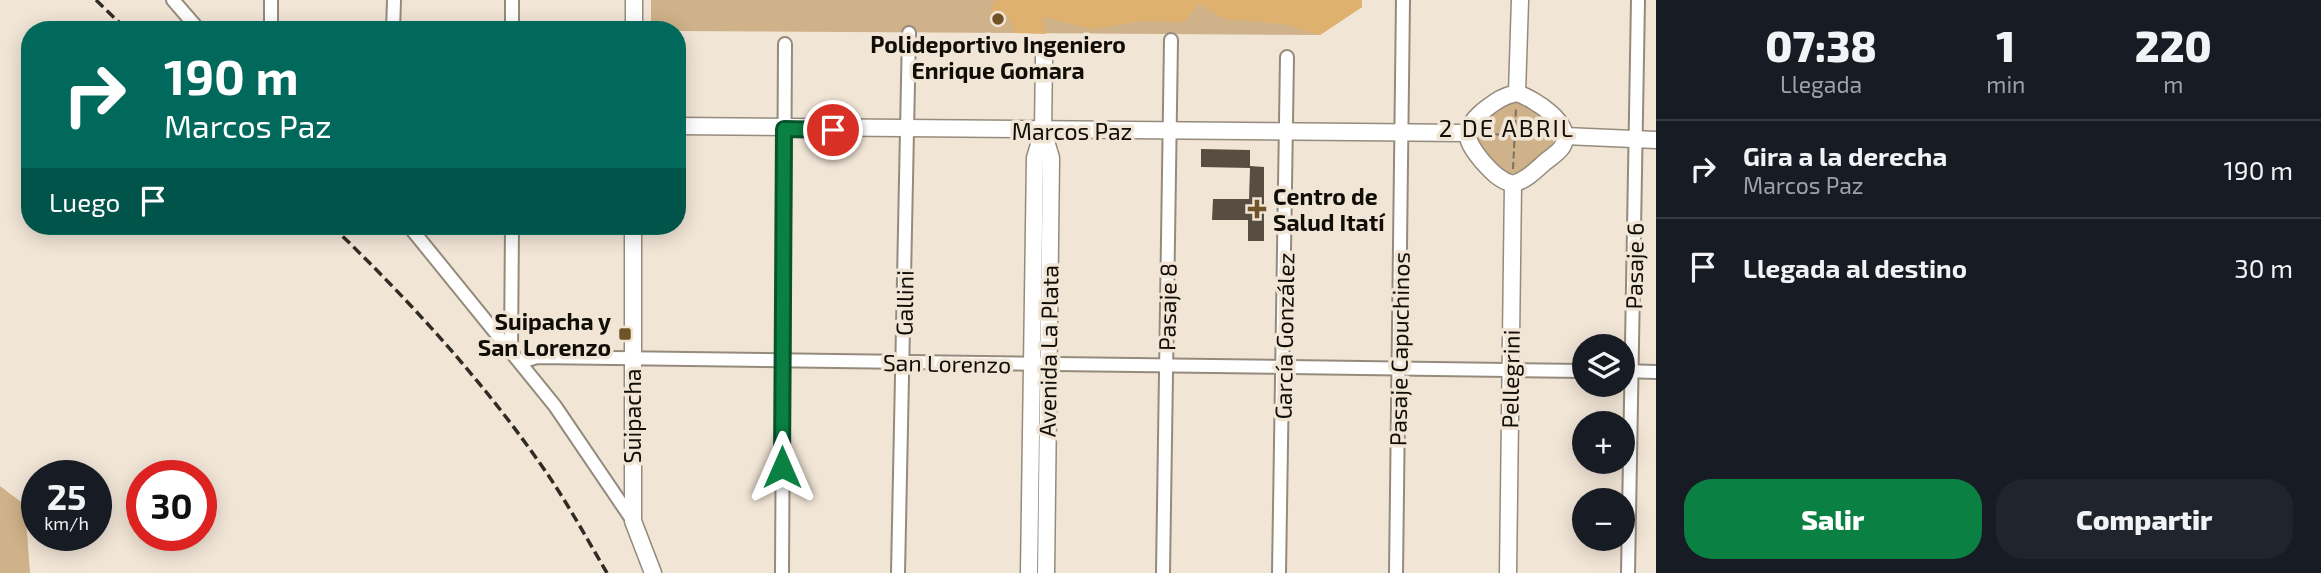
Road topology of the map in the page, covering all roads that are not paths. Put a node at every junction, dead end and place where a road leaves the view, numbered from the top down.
1 (173, 0) edge
2 (271, 0) edge
3 (394, 0) edge
4 (512, 0) edge
5 (634, 0) edge
6 (1403, 0) edge
7 (1520, 0) edge
8 (1638, 0) edge
9 (191, 21) edge
10 (271, 21) edge
11 (393, 21) edge
12 (512, 21) edge
13 (634, 21) edge
14 (909, 33) dead end
15 (1171, 40) dead end
16 (785, 44) dead end
17 (1044, 57) dead end
18 (1287, 57) dead end
19 (1517, 93) junction
20 (686, 126) edge
21 (784, 129) junction
22 (907, 130) junction
23 (1043, 131) junction
24 (1170, 132) junction
25 (1288, 132) junction
26 (1401, 133) junction
27 (1467, 133) junction
28 (1565, 136) junction
29 (1636, 140) junction
30 (1656, 141) edge
31 (1513, 184) junction
32 (416, 235) edge
33 (512, 235) edge
34 (633, 235) edge
35 (1628, 334) edge
36 (511, 350) junction
37 (632, 358) junction
38 (783, 360) junction
39 (521, 362) junction
40 (903, 362) junction
41 (1040, 364) junction
42 (1166, 366) junction
43 (1283, 367) junction
44 (1398, 369) junction
45 (1510, 370) junction
46 (1572, 371) edge
47 (1635, 371) edge
48 (1656, 372) edge
49 (1627, 397) edge
50 (633, 521) junction
51 (653, 573) edge
52 (782, 573) edge
53 (898, 573) edge
54 (1029, 573) edge
55 (1045, 573) edge
56 (1163, 573) edge
57 (1279, 573) edge
58 (1396, 573) edge
59 (1508, 573) edge
60 (1628, 573) edge

1 - 9 street
2 - 10 street
3 - 11 street
4 - 12 street
5 - 13 street
6 - 26 street, Pasaje Capuchinos
7 - 19 street
8 - 29 street, Pasaje 6
14 - 22 street, Gallini
15 - 24 street, Pasaje 8
16 - 21 street
17 - 23 street, Avenida La Plata
18 - 25 street, García González
19 - 27 street
19 - 28 street
20 - 21 street, Marcos Paz
21 - 22 street, Marcos Paz
21 - 38 street
22 - 23 street, Marcos Paz
22 - 40 street, Gallini
23 - 24 street, Marcos Paz
23 - 41 street, Avenida La Plata
24 - 25 street, Marcos Paz
24 - 42 street, Pasaje 8
25 - 26 street, Marcos Paz
25 - 43 street, García González
26 - 27 street, Marcos Paz
26 - 44 street, Pasaje Capuchinos
27 - 31 street
28 - 29 street
28 - 31 street
29 - 30 street
29 - 35 street, Pasaje 6
31 - 45 street, Pellegrini
32 - 36 street
33 - 36 street
34 - 37 street, Suipacha
36 - 39 street
37 - 38 street, San Lorenzo
37 - 39 street, San Lorenzo
37 - 50 street, Suipacha
38 - 40 street, San Lorenzo
38 - 52 street
39 - 50 street
40 - 41 street, San Lorenzo
40 - 53 street, Gallini
41 - 42 street, San Lorenzo
41 - 54 street, Avenida La Plata
41 - 55 street, Avenida La Plata
42 - 43 street, San Lorenzo
42 - 56 street, Pasaje 8
43 - 44 street, San Lorenzo
43 - 57 street, García González
44 - 45 street, San Lorenzo
44 - 58 street, Pasaje Capuchinos
45 - 46 street, San Lorenzo
45 - 59 street, Pellegrini
47 - 48 street
49 - 60 street, Pasaje 6
50 - 51 street

